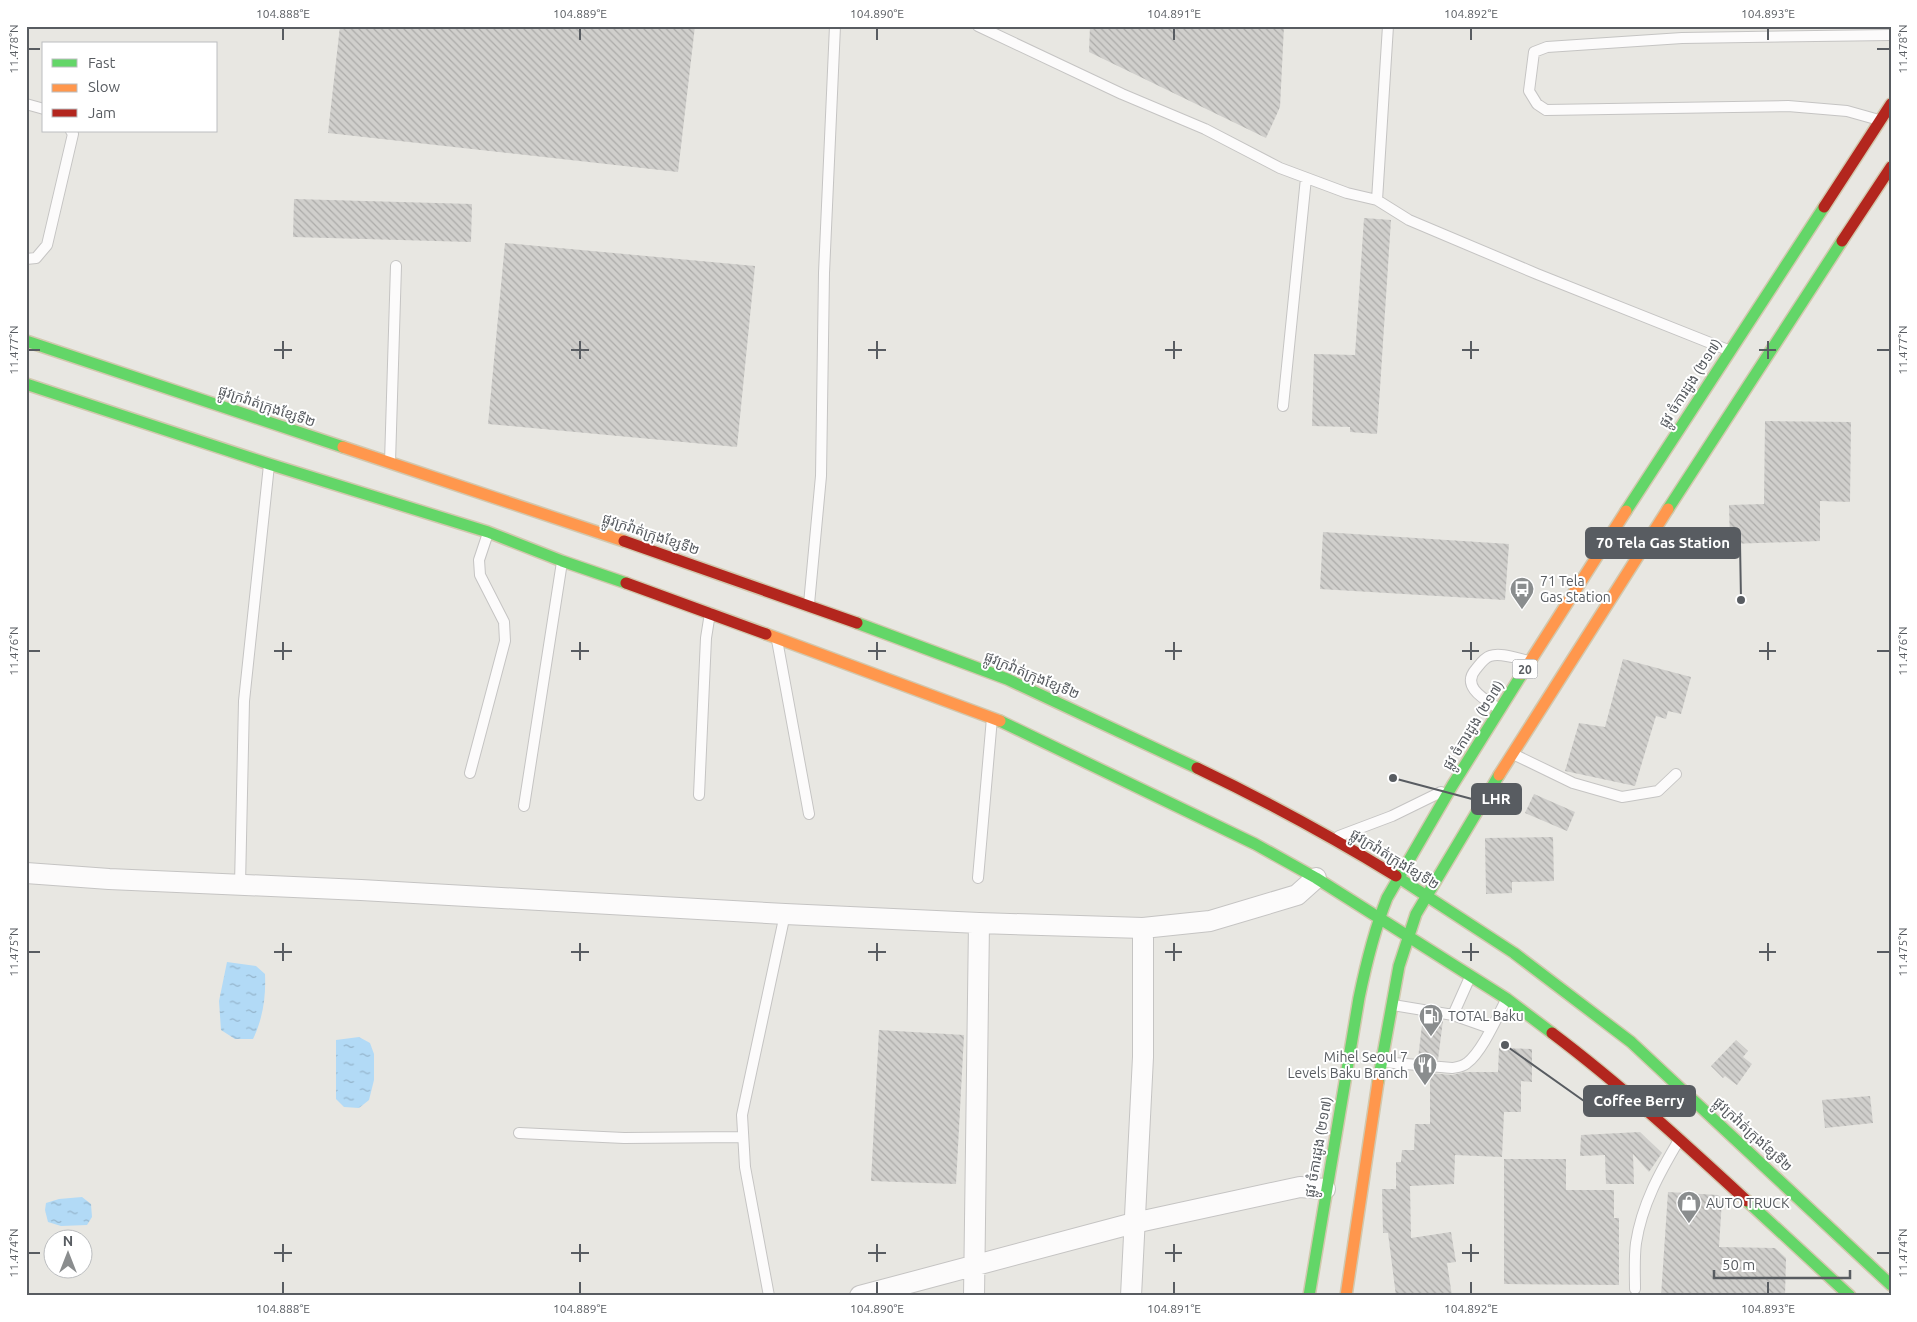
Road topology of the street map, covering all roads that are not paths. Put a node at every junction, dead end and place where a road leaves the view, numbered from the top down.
1 (835, 26) edge
2 (978, 26) edge
3 (1388, 26) edge
4 (1891, 35) edge
5 (26, 104) edge
6 (1891, 104) edge
7 (42, 108) edge
8 (1880, 120) junction
9 (72, 132) edge
10 (1891, 167) edge
11 (1306, 178) junction
12 (1377, 200) junction
13 (26, 259) edge
14 (396, 266) dead end
15 (26, 341) edge
16 (1729, 350) junction
17 (26, 384) edge
18 (1283, 406) dead end
19 (390, 463) junction
20 (269, 464) junction
21 (488, 532) junction
22 (562, 561) junction
23 (809, 605) junction
24 (710, 612) junction
25 (776, 637) junction
26 (1530, 661) junction
27 (1500, 710) junction
28 (992, 717) junction
29 (1512, 754) junction
30 (470, 773) dead end
31 (1676, 774) dead end
32 (1452, 786) junction
33 (699, 795) dead end
34 (524, 806) dead end
35 (809, 814) dead end
36 (1334, 838) junction
37 (26, 873) edge
38 (1398, 877) junction
39 (978, 878) dead end
40 (1316, 878) junction
41 (240, 885) junction
42 (1427, 896) junction
43 (785, 914) junction
44 (1379, 918) junction
45 (979, 923) junction
46 (1143, 928) junction
47 (1407, 936) junction
48 (1470, 976) junction
49 (1507, 999) junction
50 (1392, 1005) junction
51 (1453, 1015) junction
52 (1490, 1028) junction
53 (1382, 1062) junction
54 (519, 1133) dead end
55 (743, 1138) junction
56 (1680, 1139) junction
57 (1325, 1189) junction
58 (1134, 1223) junction
59 (974, 1265) junction
60 (1891, 1285) edge
61 (1634, 1289) dead end
62 (1847, 1295) edge
63 (769, 1296) edge
64 (860, 1296) edge
65 (974, 1296) edge
66 (1131, 1296) edge
67 (1309, 1296) edge
68 (1346, 1296) edge

1 - 23 lane
2 - 11 lane
3 - 12 lane
4 - 8 lane
5 - 7 lane
6 - 8 main road, ផ្លូវ ចំការដូង (២១៧) / 20
8 - 16 main road, ផ្លូវ ចំការដូង (២១៧) / 20
9 - 13 lane
10 - 29 main road, 20
11 - 12 lane
11 - 18 lane
12 - 16 lane
14 - 19 lane
15 - 19 main road, ផ្លូវក្រវ៉ាត់ក្រុងខ្សែទី២
16 - 26 main road, ផ្លូវ ចំការដូង (២១៧) / 20
17 - 20 main road
19 - 23 main road, ផ្លូវក្រវ៉ាត់ក្រុងខ្សែទី២
20 - 21 main road
20 - 41 lane
21 - 22 main road
21 - 30 lane
22 - 24 main road
22 - 34 lane
23 - 36 main road, ផ្លូវក្រវ៉ាត់ក្រុងខ្សែទី២
24 - 25 main road
24 - 33 lane
25 - 28 main road
25 - 35 lane
26 - 27 main road, ផ្លូវ ចំការដូង (២១៧) / 20
26 - 27 lane
27 - 32 main road, ផ្លូវ ចំការដូង (២១៧) / 20
28 - 39 lane
28 - 40 main road
29 - 31 lane
29 - 42 main road, 20
32 - 36 lane
32 - 38 main road, ផ្លូវ ចំការដូង (២១៧) / 20
36 - 38 main road, ផ្លូវក្រវ៉ាត់ក្រុងខ្សែទី២
37 - 41 street
38 - 42 main road, ផ្លូវក្រវ៉ាត់ក្រុងខ្សែទី២
38 - 44 main road, ផ្លូវ ចំការដូង (២១៧) / 20
40 - 44 main road
40 - 46 street
41 - 43 street
42 - 47 main road, 20
42 - 60 main road, ផ្លូវក្រវ៉ាត់ក្រុងខ្សែទី២
43 - 45 street
43 - 55 lane
44 - 47 main road
44 - 57 main road, ផ្លូវ ចំការដូង (២១៧) / 20
45 - 46 street
45 - 59 street
46 - 58 street
47 - 48 main road
47 - 50 main road, 20
48 - 49 main road
48 - 51 lane
49 - 52 lane
49 - 56 main road
50 - 51 lane
50 - 53 main road, 20
51 - 52 lane
52 - 53 lane
53 - 68 main road, 20
54 - 55 lane
55 - 63 lane
56 - 61 lane
56 - 62 main road
57 - 58 street
57 - 67 main road, ផ្លូវ ចំការដូង (២១៧) / 20
58 - 59 street
58 - 66 street
59 - 64 street
59 - 65 street

